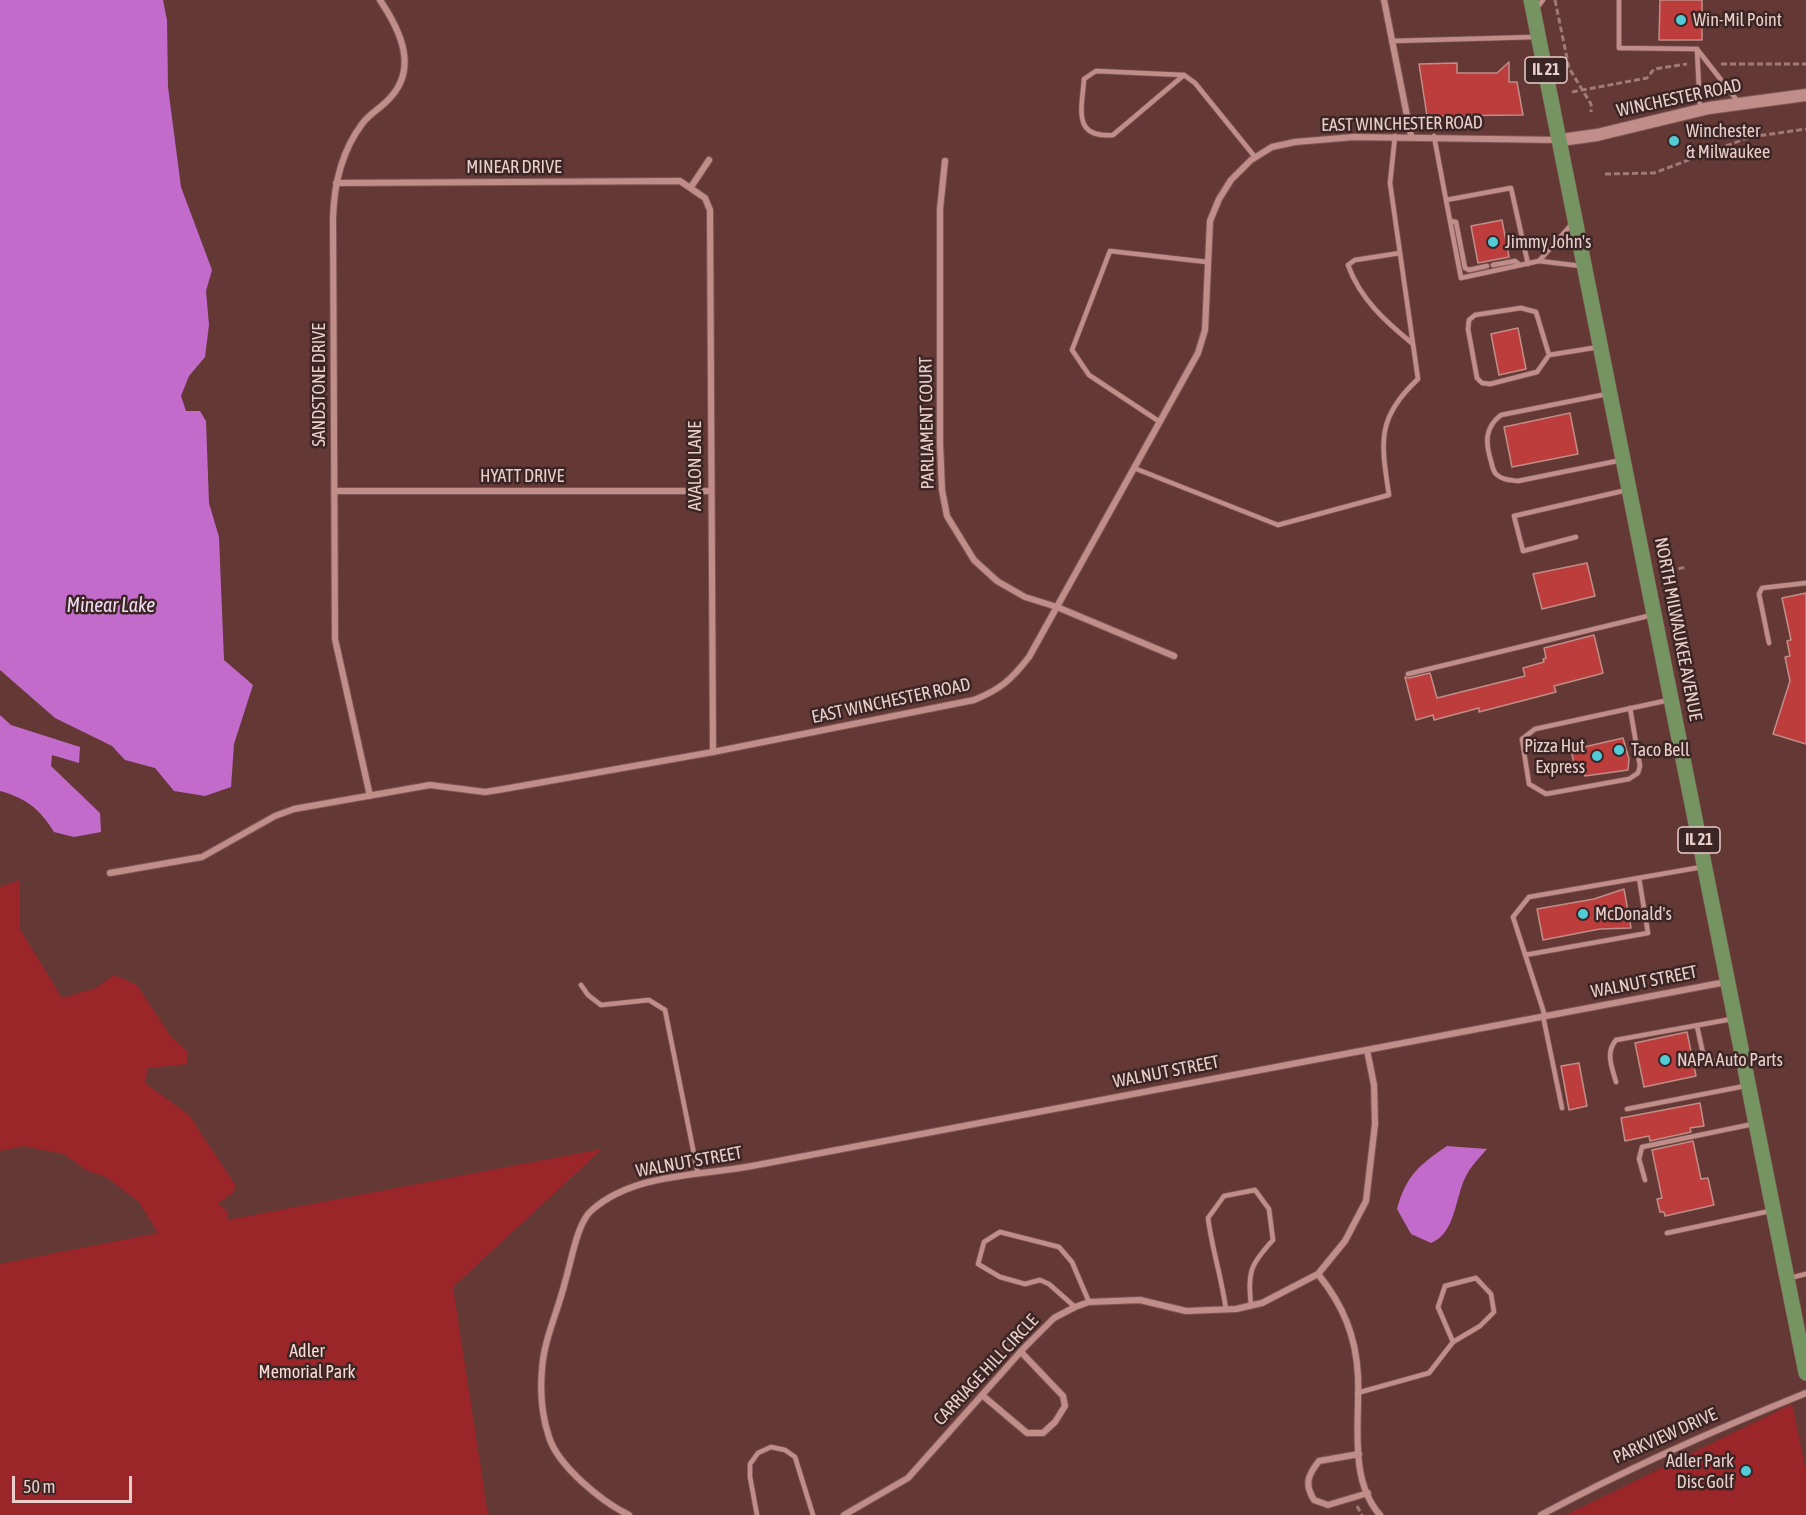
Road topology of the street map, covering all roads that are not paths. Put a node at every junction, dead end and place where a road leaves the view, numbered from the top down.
1 (380, 0) edge
2 (1384, 0) edge
3 (1619, 0) edge
4 (1536, 4) edge
5 (1539, 37) junction
6 (1392, 41) junction
7 (1697, 49) junction
8 (1184, 75) junction
9 (1806, 95) edge
10 (1739, 103) junction
11 (1700, 109) junction
12 (1395, 136) junction
13 (1411, 136) junction
14 (1434, 136) junction
15 (1561, 140) junction
16 (1255, 157) junction
17 (709, 160) dead end
18 (945, 162) dead end
19 (336, 183) junction
20 (691, 187) junction
21 (1446, 200) junction
22 (1577, 219) junction
23 (1450, 221) junction
24 (1400, 253) junction
25 (1539, 261) junction
26 (1207, 262) junction
27 (1528, 264) junction
28 (1520, 265) junction
29 (1586, 267) junction
30 (1413, 344) junction
31 (1602, 347) junction
32 (1549, 355) junction
33 (1611, 393) junction
34 (1160, 422) junction
35 (1624, 459) junction
36 (1134, 468) junction
37 (1630, 489) junction
38 (334, 491) junction
39 (710, 491) junction
40 (1576, 537) dead end
41 (1806, 583) edge
42 (1057, 607) junction
43 (1655, 614) junction
44 (1769, 643) dead end
45 (1174, 656) dead end
46 (1408, 674) dead end
47 (1672, 699) junction
48 (1630, 708) junction
49 (713, 752) junction
50 (370, 796) junction
51 (1704, 866) junction
52 (110, 873) dead end
53 (1639, 878) junction
54 (1525, 955) junction
55 (1727, 981) junction
56 (581, 985) dead end
57 (1544, 1016) junction
58 (1735, 1019) junction
59 (1698, 1026) junction
60 (1367, 1050) junction
61 (1742, 1056) junction
62 (1616, 1082) dead end
63 (1748, 1085) junction
64 (1562, 1108) dead end
65 (1628, 1110) dead end
66 (1756, 1123) junction
67 (698, 1174) junction
68 (1645, 1180) dead end
69 (1773, 1210) junction
70 (1667, 1233) dead end
71 (1318, 1274) junction
72 (1806, 1274) edge
73 (1787, 1278) junction
74 (1089, 1302) junction
75 (1251, 1306) junction
76 (1075, 1307) junction
77 (1226, 1310) junction
78 (1452, 1342) junction
79 (1021, 1352) junction
80 (1806, 1373) edge
81 (1357, 1393) junction
82 (1806, 1393) edge
83 (982, 1395) junction
84 (1359, 1454) junction
85 (1368, 1493) junction
86 (629, 1515) edge
87 (757, 1515) edge
88 (813, 1515) edge
89 (844, 1515) edge
90 (1380, 1515) edge
91 (1541, 1515) edge

1 - 19 street, SANDSTONE DRIVE
2 - 6 street
3 - 7 lane
4 - 5 main road, NORTH MILWAUKEE AVENUE / IL 21
5 - 6 lane
5 - 15 main road, NORTH MILWAUKEE AVENUE / IL 21
6 - 13 street
7 - 10 lane
7 - 11 lane
8 - 8 lane
8 - 16 lane
9 - 10 main road, WINCHESTER ROAD
10 - 11 main road, WINCHESTER ROAD
11 - 15 main road, WINCHESTER ROAD
12 - 13 street, EAST WINCHESTER ROAD
12 - 16 street, EAST WINCHESTER ROAD
12 - 24 lane
13 - 14 street, EAST WINCHESTER ROAD
14 - 15 street, EAST WINCHESTER ROAD
14 - 21 lane
15 - 22 main road, NORTH MILWAUKEE AVENUE / IL 21
16 - 26 street, EAST WINCHESTER ROAD
17 - 20 street
18 - 42 street, PARLIAMENT COURT
19 - 20 street, MINEAR DRIVE
19 - 38 street, SANDSTONE DRIVE
20 - 39 street, AVALON LANE
21 - 23 lane
21 - 27 lane
22 - 25 lane
22 - 29 main road, NORTH MILWAUKEE AVENUE / IL 21
23 - 28 lane
23 - 28 lane
24 - 30 lane
24 - 30 lane
25 - 27 lane
25 - 29 lane
26 - 34 street, EAST WINCHESTER ROAD
26 - 34 lane
27 - 28 lane
29 - 31 main road, NORTH MILWAUKEE AVENUE / IL 21
30 - 36 lane
31 - 32 lane
31 - 33 main road, NORTH MILWAUKEE AVENUE / IL 21
32 - 32 lane
33 - 35 main road, NORTH MILWAUKEE AVENUE / IL 21
33 - 35 lane
34 - 36 street, EAST WINCHESTER ROAD
35 - 37 main road, NORTH MILWAUKEE AVENUE / IL 21
36 - 42 street, EAST WINCHESTER ROAD
37 - 40 lane
37 - 43 main road, NORTH MILWAUKEE AVENUE / IL 21
38 - 39 street, HYATT DRIVE
38 - 50 street, SANDSTONE DRIVE
39 - 49 street, AVALON LANE
41 - 44 lane
42 - 45 street, PARLIAMENT COURT
42 - 49 street, EAST WINCHESTER ROAD
43 - 46 lane
43 - 47 main road, NORTH MILWAUKEE AVENUE / IL 21
47 - 48 lane
47 - 51 main road, NORTH MILWAUKEE AVENUE / IL 21
48 - 48 lane
49 - 50 street, EAST WINCHESTER ROAD
50 - 52 street, EAST WINCHESTER ROAD
51 - 53 lane
51 - 55 main road, NORTH MILWAUKEE AVENUE / IL 21
53 - 54 lane
53 - 54 lane
54 - 57 lane
55 - 57 street, WALNUT STREET
55 - 58 main road, NORTH MILWAUKEE AVENUE / IL 21
56 - 67 lane
57 - 60 street, WALNUT STREET
57 - 64 lane
58 - 59 lane
58 - 61 main road, NORTH MILWAUKEE AVENUE / IL 21
59 - 61 lane
59 - 62 lane
60 - 67 street, WALNUT STREET
60 - 71 street, CARRIAGE HILL CIRCLE
61 - 63 main road, NORTH MILWAUKEE AVENUE / IL 21
63 - 65 lane
63 - 66 main road, NORTH MILWAUKEE AVENUE / IL 21
66 - 68 lane
66 - 69 main road, NORTH MILWAUKEE AVENUE / IL 21
67 - 86 street, WALNUT STREET
69 - 70 lane
69 - 73 main road, NORTH MILWAUKEE AVENUE / IL 21
71 - 75 street, CARRIAGE HILL CIRCLE
71 - 81 street
72 - 73 lane
73 - 80 main road, NORTH MILWAUKEE AVENUE / IL 21
74 - 76 street, CARRIAGE HILL CIRCLE
74 - 76 lane
74 - 77 street, CARRIAGE HILL CIRCLE
75 - 77 street, CARRIAGE HILL CIRCLE
75 - 77 lane
76 - 79 street, CARRIAGE HILL CIRCLE
78 - 78 lane
78 - 81 lane
79 - 83 street, CARRIAGE HILL CIRCLE
79 - 83 street
81 - 84 street
82 - 91 street, PARKVIEW DRIVE
83 - 89 street, CARRIAGE HILL CIRCLE
84 - 85 street
84 - 85 street
85 - 90 street
87 - 88 lane

